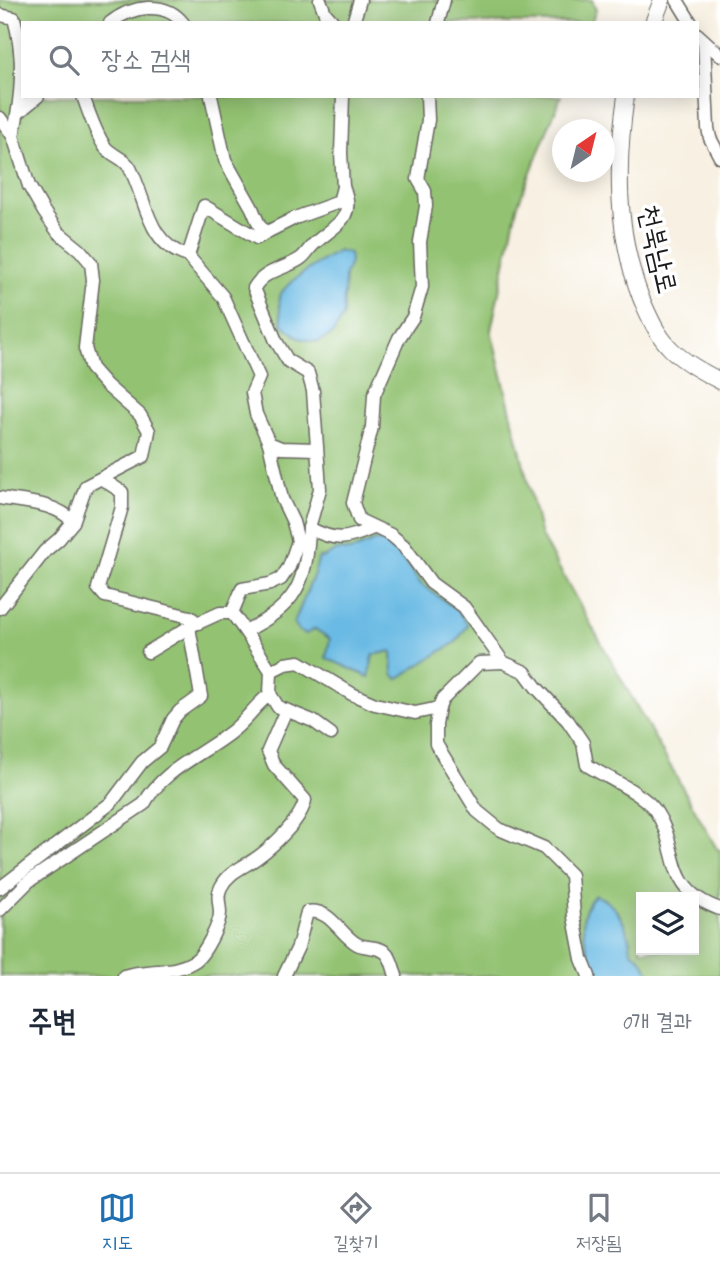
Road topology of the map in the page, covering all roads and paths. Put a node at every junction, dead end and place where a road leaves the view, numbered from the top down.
1 (320, 0) edge
2 (360, 0) edge
3 (444, 0) edge
4 (662, 0) edge
5 (677, 0) edge
6 (0, 15) edge
7 (113, 21) edge
8 (181, 21) edge
9 (332, 21) edge
10 (354, 21) edge
11 (439, 21) edge
12 (654, 21) edge
13 (690, 21) edge
14 (700, 38) edge
15 (720, 55) edge
16 (36, 98) edge
17 (84, 98) edge
18 (211, 98) edge
19 (343, 98) edge
20 (427, 98) edge
21 (626, 98) edge
22 (18, 113) junction
23 (0, 118) edge
24 (13, 136) junction
25 (720, 157) edge
26 (343, 187) junction
27 (267, 232) junction
28 (188, 256) junction
29 (720, 381) edge
30 (268, 443) junction
31 (316, 449) junction
32 (102, 479) junction
33 (0, 498) edge
34 (73, 522) junction
35 (309, 528) junction
36 (373, 528) junction
37 (0, 608) edge
38 (232, 613) junction
39 (193, 625) junction
40 (245, 631) junction
41 (148, 652) dead end
42 (503, 662) junction
43 (271, 671) junction
44 (270, 694) junction
45 (439, 708) junction
46 (286, 710) junction
47 (331, 734) dead end
48 (0, 888) edge
49 (720, 909) edge
50 (0, 910) edge
51 (124, 976) edge
52 (284, 976) edge
53 (396, 976) edge
54 (589, 976) edge

1 - 9 street
2 - 10 street
3 - 11 street
4 - 12 main road
5 - 13 street
6 - 22 street
7 - 8 street
14 - 15 street
14 - 25 street
16 - 22 street
17 - 28 street
18 - 27 street
19 - 26 street
20 - 36 street
21 - 29 main road, 천북남로
22 - 24 street
23 - 24 street
24 - 32 street
26 - 27 street
26 - 31 street
27 - 28 street
28 - 30 street
30 - 31 street
30 - 38 street
31 - 35 street
32 - 34 street
32 - 39 street
33 - 34 street
34 - 37 street
35 - 36 street
35 - 40 street
36 - 42 street
38 - 39 street
38 - 40 street
39 - 41 street
39 - 48 street
40 - 43 street
42 - 45 street
42 - 49 street
43 - 44 street
43 - 45 street
44 - 46 street
44 - 50 street
45 - 54 street
46 - 47 street
46 - 51 street
52 - 53 street

